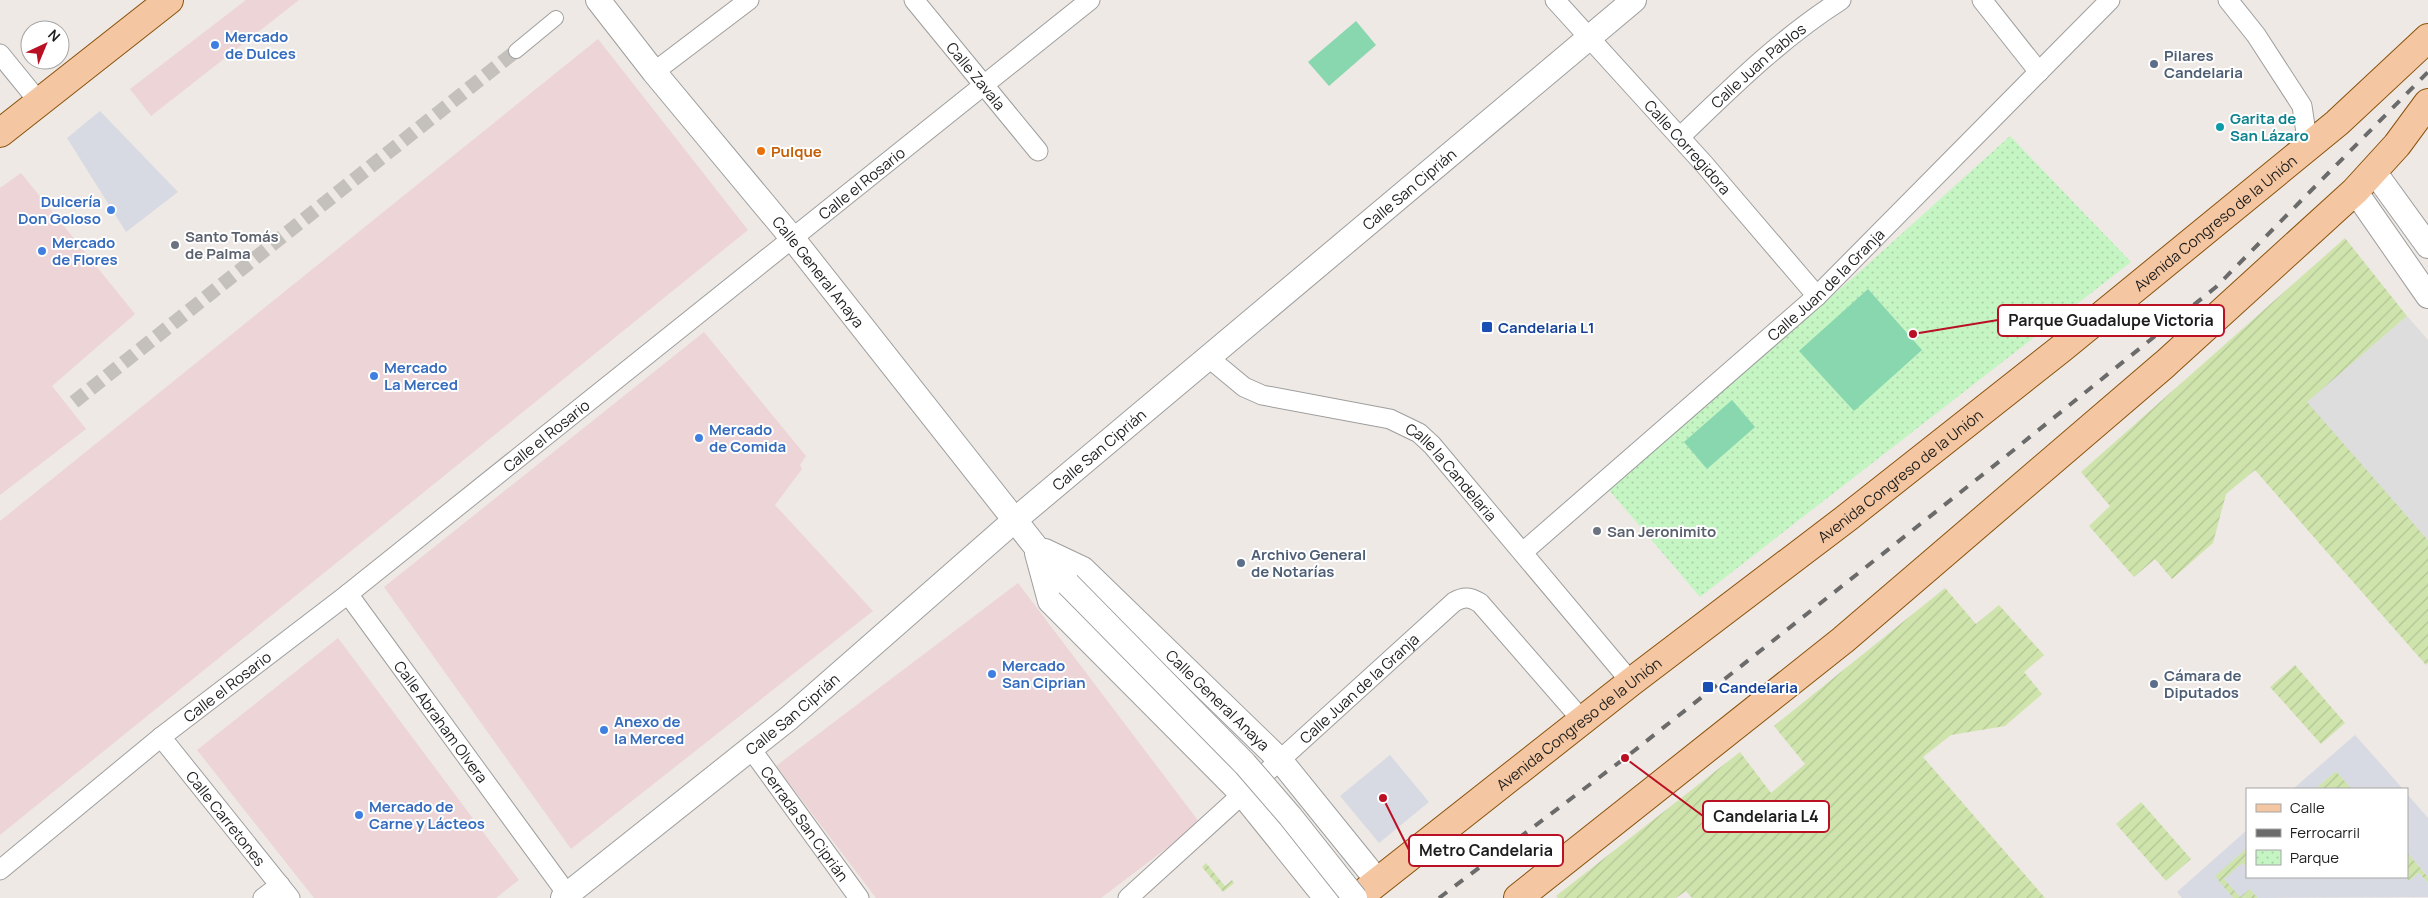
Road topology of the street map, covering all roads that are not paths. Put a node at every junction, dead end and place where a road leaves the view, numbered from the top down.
1 (169, 0) edge
2 (598, 0) edge
3 (749, 0) edge
4 (914, 0) edge
5 (1090, 0) edge
6 (1555, 0) edge
7 (1634, 0) edge
8 (1841, 0) edge
9 (1982, 0) edge
10 (2110, 0) edge
11 (2228, 0) edge
12 (556, 18) dead end
13 (1588, 37) junction
14 (2428, 38) edge
15 (516, 51) tunnel mouth
16 (0, 54) edge
17 (654, 72) junction
18 (2039, 72) junction
19 (984, 84) junction
20 (39, 102) junction
21 (2428, 103) edge
22 (0, 133) edge
23 (1680, 136) junction
24 (2308, 146) junction
25 (1038, 152) dead end
26 (2373, 170) junction
27 (2355, 191) junction
28 (793, 239) junction
29 (2428, 246) edge
30 (1817, 296) junction
31 (2428, 296) edge
32 (1209, 358) junction
33 (1016, 520) junction
34 (1036, 546) junction
35 (1523, 552) junction
36 (348, 594) junction
37 (1631, 682) junction
38 (1582, 720) junction
39 (161, 737) junction
40 (751, 750) junction
41 (1280, 760) junction
42 (1243, 795) junction
43 (0, 870) edge
44 (1378, 880) junction
45 (285, 892) edge
46 (567, 897) edge
47 (263, 898) edge
48 (858, 898) edge
49 (1128, 898) edge
50 (1326, 898) edge
51 (1356, 898) edge
52 (1518, 898) edge

1 - 20 main road
2 - 17 street, Calle General Anaya
3 - 17 street
4 - 19 street, Calle Zavala
5 - 19 street, Calle el Rosario
6 - 13 street, Calle Corregidora
7 - 13 street, Calle San Ciprián
8 - 23 street, Calle Juan Pablos
9 - 18 street
10 - 18 street, Calle Juan de la Granja
11 - 24 street
12 - 15 street
13 - 23 street, Calle Corregidora
13 - 32 street, Calle San Ciprián
14 - 24 main road, Avenida Congreso de la Unión
16 - 20 street
17 - 28 street, Calle General Anaya
18 - 30 street, Calle Juan de la Granja
19 - 25 street, Calle Zavala
19 - 28 street, Calle el Rosario
20 - 22 main road
21 - 26 main road
23 - 30 street, Calle Corregidora
24 - 37 main road, Avenida Congreso de la Unión
26 - 27 main road
26 - 29 street
27 - 31 street
27 - 52 main road
28 - 33 street, Calle General Anaya
28 - 36 street, Calle el Rosario
30 - 35 street, Calle Juan de la Granja
32 - 33 street, Calle San Ciprián
32 - 35 street, Calle la Candelaria
33 - 34 street, Calle General Anaya
33 - 40 street, Calle San Ciprián
34 - 41 street, Calle General Anaya
34 - 42 street, Calle General Anaya
34 - 51 street, Calle General Anaya, bridge
35 - 37 street, Calle la Candelaria
36 - 39 street, Calle el Rosario
36 - 46 street, Calle Abraham Olvera
37 - 38 main road, Avenida Congreso de la Unión
38 - 41 street, Calle Juan de la Granja
38 - 44 main road, Avenida Congreso de la Unión
39 - 43 street, Calle el Rosario
39 - 45 street, Calle Carretones
40 - 46 street, Calle San Ciprián
40 - 48 street, Cerrada San Ciprián
41 - 42 street, Calle Juan de la Granja
41 - 44 street, Calle General Anaya
42 - 49 street, Calle Juan de la Granja
42 - 50 street, Calle General Anaya
44 - 51 main road, Avenida Congreso de la Unión
45 - 47 street

